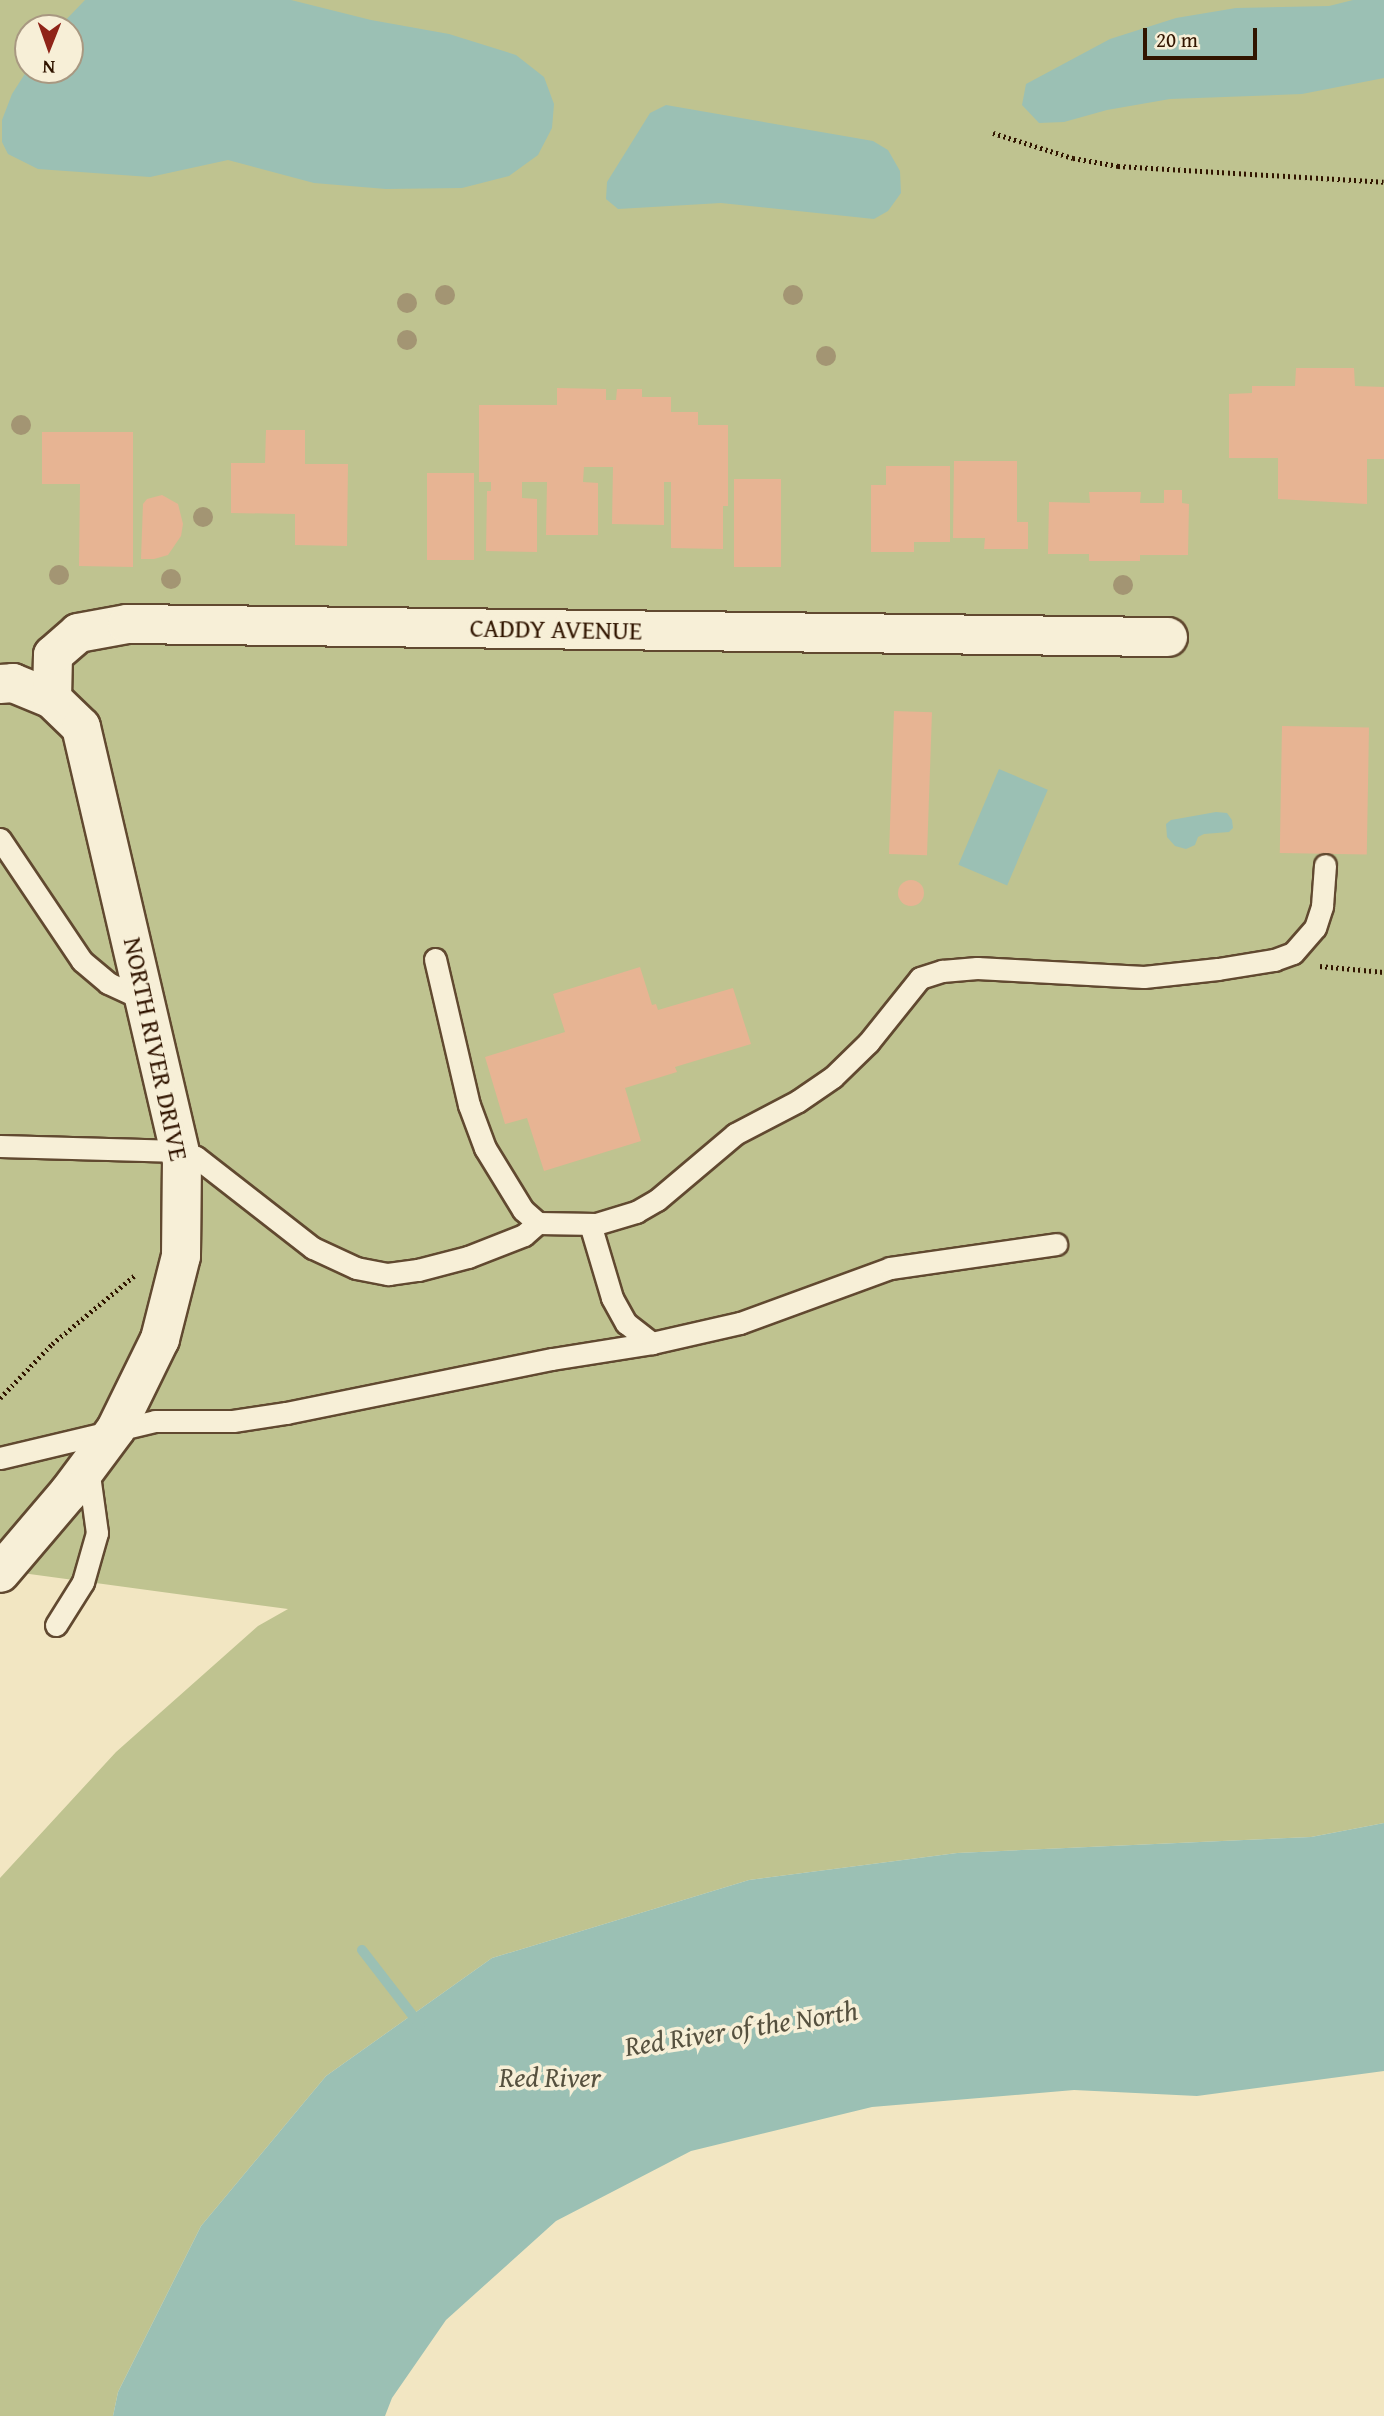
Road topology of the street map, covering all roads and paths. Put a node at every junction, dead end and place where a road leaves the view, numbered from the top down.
1 (993, 133) dead end
2 (1384, 182) edge
3 (1168, 637) dead end
4 (0, 684) edge
5 (52, 699) junction
6 (0, 839) edge
7 (1325, 865) dead end
8 (435, 959) dead end
9 (1274, 960) junction
10 (1384, 972) edge
11 (147, 1001) junction
12 (0, 1146) edge
13 (180, 1151) junction
14 (538, 1223) junction
15 (590, 1224) junction
16 (1056, 1244) dead end
17 (181, 1246) junction
18 (652, 1343) junction
19 (0, 1398) edge
20 (116, 1429) junction
21 (0, 1458) edge
22 (89, 1467) junction
23 (0, 1573) edge
24 (56, 1625) dead end

1 - 2 path
3 - 5 street, CADDY AVENUE
4 - 5 street
5 - 11 street, NORTH RIVER DRIVE
6 - 11 lane
7 - 9 lane
8 - 14 lane
9 - 10 path
9 - 15 lane
11 - 13 street, NORTH RIVER DRIVE
12 - 13 lane
13 - 14 lane
13 - 17 street, NORTH RIVER DRIVE
14 - 15 lane
15 - 18 lane
16 - 18 lane
17 - 19 path
17 - 20 street, NORTH RIVER DRIVE
18 - 20 lane
20 - 21 lane
20 - 22 street, NORTH RIVER DRIVE
22 - 23 street, NORTH RIVER DRIVE
22 - 24 lane

